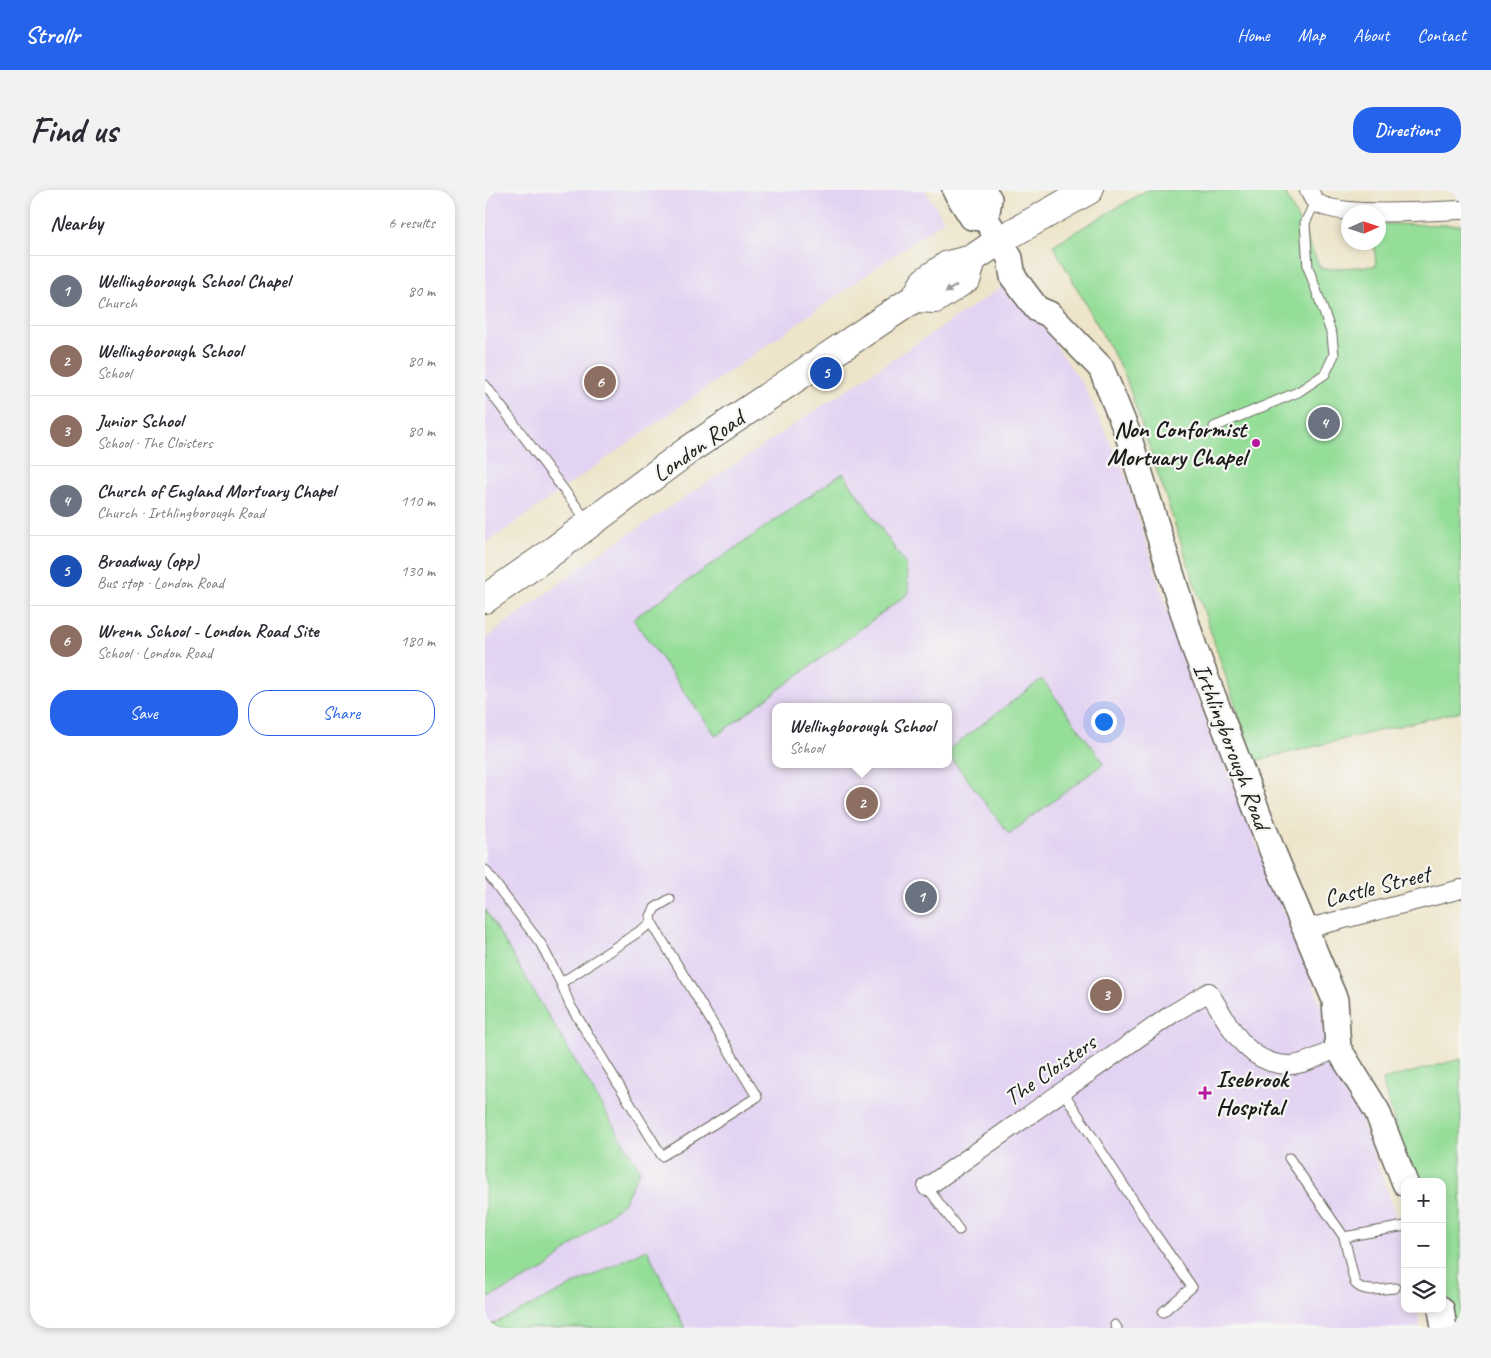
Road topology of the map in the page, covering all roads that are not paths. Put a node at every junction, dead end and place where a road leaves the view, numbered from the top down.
1 (955, 190) edge
2 (982, 190) edge
3 (1089, 190) edge
4 (1312, 196) edge
5 (1461, 210) edge
6 (999, 239) junction
7 (485, 385) edge
8 (1213, 427) dead end
9 (589, 524) junction
10 (485, 599) edge
11 (485, 870) edge
12 (1461, 889) edge
13 (670, 899) dead end
14 (653, 923) junction
15 (1305, 929) junction
16 (561, 983) junction
17 (1338, 1048) junction
18 (1062, 1090) junction
19 (1289, 1158) dead end
20 (1403, 1178) edge
21 (927, 1186) joint
22 (1401, 1227) edge
23 (959, 1230) dead end
24 (1344, 1237) junction
25 (1395, 1288) dead end
26 (1163, 1312) dead end
27 (1441, 1313) edge
28 (1443, 1328) edge

1 - 6 main road
2 - 6 main road, Irthlingborough Road
3 - 6 main road, London Road
4 - 5 street
4 - 8 lane
6 - 9 main road, London Road
6 - 15 main road, Irthlingborough Road
7 - 9 lane
9 - 10 main road, London Road
11 - 16 lane
12 - 15 street, Castle Street
13 - 14 lane
14 - 16 lane
14 - 16 lane
15 - 17 main road, Irthlingborough Road
17 - 18 street, The Cloisters
17 - 20 main road, Irthlingborough Road
18 - 21 street, The Cloisters
18 - 26 lane
19 - 24 lane
21 - 23 lane, The Cloisters
22 - 24 lane
24 - 25 lane
27 - 28 main road

